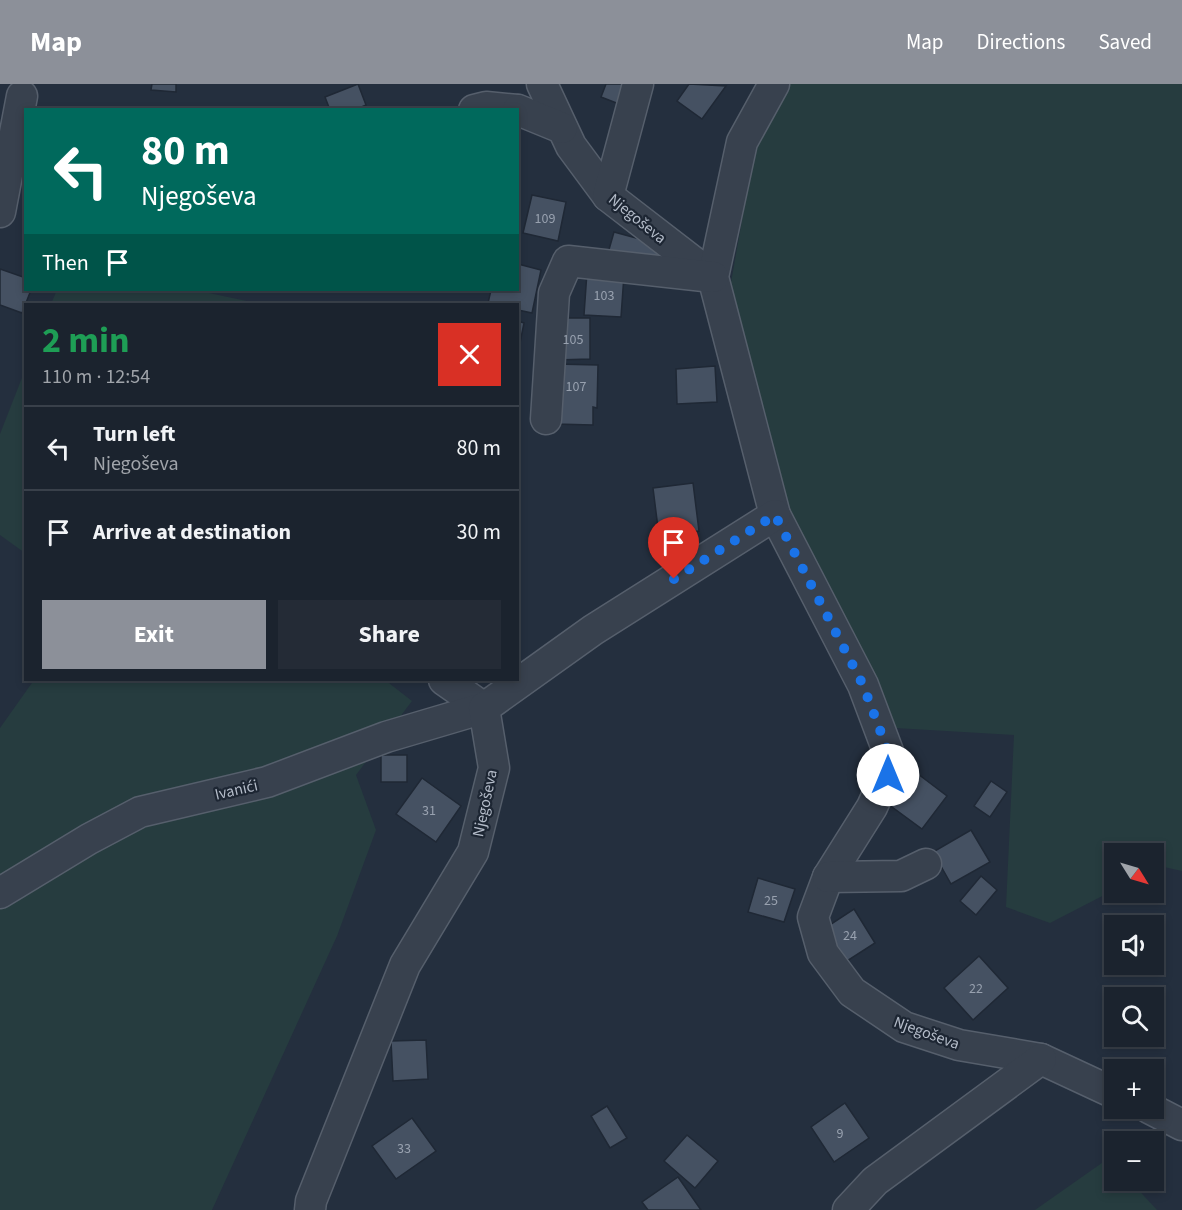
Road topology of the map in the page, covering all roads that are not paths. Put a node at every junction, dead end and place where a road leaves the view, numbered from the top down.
1 (542, 84) edge
2 (638, 84) edge
3 (774, 84) edge
4 (26, 90) edge
5 (519, 111) edge
6 (0, 118) edge
7 (562, 128) junction
8 (608, 196) junction
9 (0, 212) edge
10 (713, 277) junction
11 (546, 419) dead end
12 (775, 515) junction
13 (445, 681) edge
14 (484, 708) junction
15 (926, 864) dead end
16 (828, 877) junction
17 (0, 893) edge
18 (1041, 1059) junction
19 (1104, 1088) edge
20 (1164, 1116) edge
21 (1182, 1125) edge
22 (310, 1210) edge
23 (848, 1210) edge

1 - 7 street, Njegoševa
2 - 8 street
3 - 10 street, Njegoševa
4 - 6 street
4 - 9 street
5 - 7 street
7 - 8 street, Njegoševa
8 - 10 street, Njegoševa
10 - 11 street
10 - 12 street, Njegoševa
12 - 14 street
12 - 16 street, Njegoševa
13 - 14 street
14 - 17 street, Ivanići
14 - 22 street, Njegoševa
15 - 16 street
16 - 18 street, Njegoševa
18 - 19 street, Njegoševa
18 - 23 street
20 - 21 street

